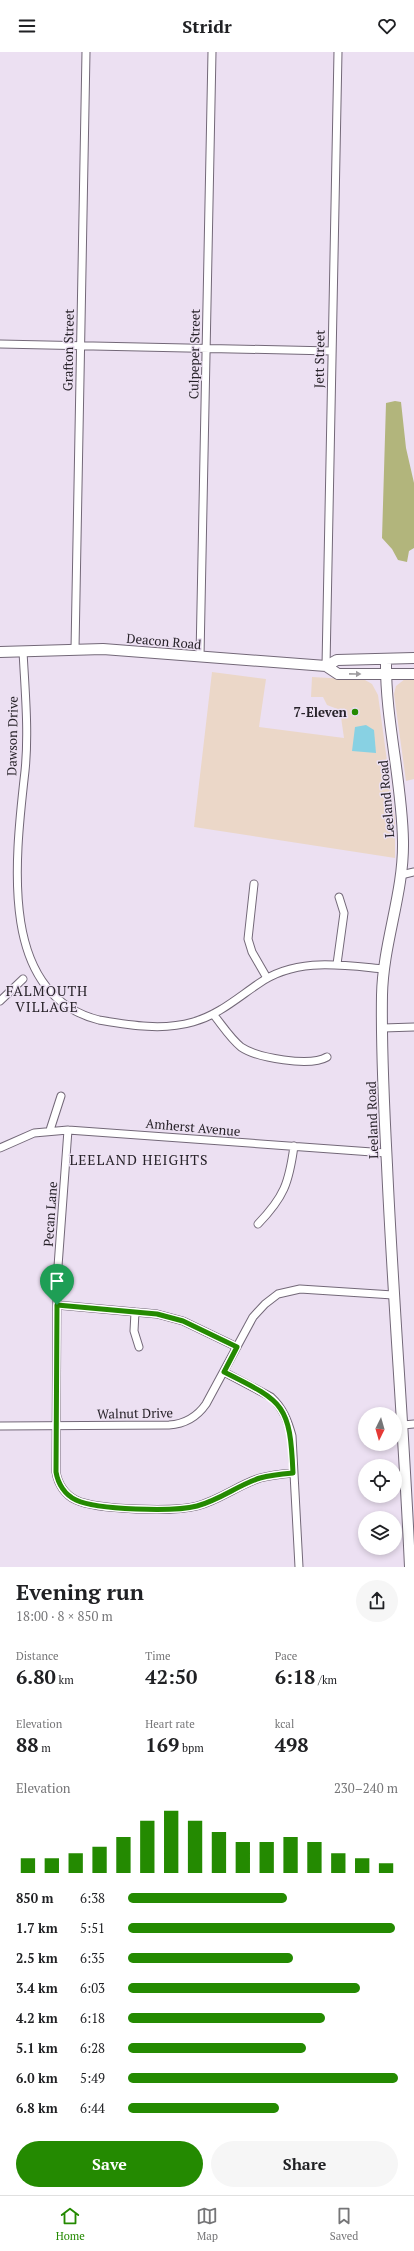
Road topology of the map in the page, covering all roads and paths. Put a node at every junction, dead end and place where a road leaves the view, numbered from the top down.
1 (86, 52) edge
2 (212, 52) edge
3 (338, 52) edge
4 (0, 344) edge
5 (80, 345) junction
6 (206, 348) junction
7 (332, 350) junction
8 (75, 649) junction
9 (23, 651) junction
10 (0, 652) edge
11 (200, 657) junction
12 (414, 658) edge
13 (386, 659) junction
14 (326, 666) junction
15 (414, 674) edge
16 (386, 675) junction
17 (10, 864) dead end
18 (414, 872) edge
19 (401, 875) junction
20 (254, 884) dead end
21 (339, 897) dead end
22 (337, 964) junction
23 (384, 969) junction
24 (267, 978) junction
25 (23, 979) dead end
26 (0, 1001) edge
27 (60, 1010) dead end
28 (213, 1014) junction
29 (414, 1027) edge
30 (383, 1028) junction
31 (327, 1057) dead end
32 (61, 1096) dead end
33 (50, 1130) junction
34 (68, 1130) junction
35 (294, 1146) junction
36 (0, 1148) edge
37 (386, 1153) junction
38 (258, 1224) dead end
39 (393, 1295) junction
40 (57, 1305) junction
41 (135, 1312) junction
42 (139, 1347) dead end
43 (237, 1347) junction
44 (224, 1372) junction
45 (414, 1424) edge
46 (403, 1425) junction
47 (0, 1426) edge
48 (56, 1426) junction
49 (293, 1473) junction
50 (299, 1567) edge
51 (410, 1567) edge

1 - 5 street, Grafton Street
2 - 6 street, Culpeper Street
3 - 7 street, Jett Street
4 - 5 street
5 - 6 street
5 - 8 street, Grafton Street
6 - 7 street
6 - 11 street, Culpeper Street
7 - 14 street, Jett Street
8 - 9 main road, Deacon Road
8 - 11 main road, Deacon Road
9 - 10 main road, Deacon Road
9 - 17 street, Dawson Drive
11 - 14 main road, Deacon Road
12 - 13 main road, Deacon Road
13 - 14 main road, Deacon Road
13 - 16 main road
14 -> 16 main road, Deacon Road
15 - 16 main road, Deacon Road
16 - 19 main road, Leeland Road
18 - 19 street
19 - 23 main road, Leeland Road
20 - 24 street
21 - 22 street
22 - 23 street
22 - 24 street
23 - 30 main road, Leeland Road
24 - 28 street
25 - 26 street
27 - 28 street
28 - 31 street
29 - 30 street
30 - 37 main road, Leeland Road
32 - 33 street
33 - 34 street, Amherst Avenue
33 - 36 street, Amherst Avenue
34 - 35 street, Amherst Avenue
34 - 40 street, Pecan Lane
35 - 37 street, Amherst Avenue
35 - 38 street
37 - 39 main road, Leeland Road
39 - 43 street, Walnut Drive
39 - 46 main road, Leeland Road
40 - 41 street
40 - 48 street, Pecan Lane
41 - 42 street
41 - 43 street
43 - 44 street, Walnut Drive
44 - 48 street, Walnut Drive
44 - 49 street
45 - 46 street
46 - 51 main road, Leeland Road
47 - 48 street, Walnut Drive
48 - 49 street, Pecan Lane
49 - 50 street

